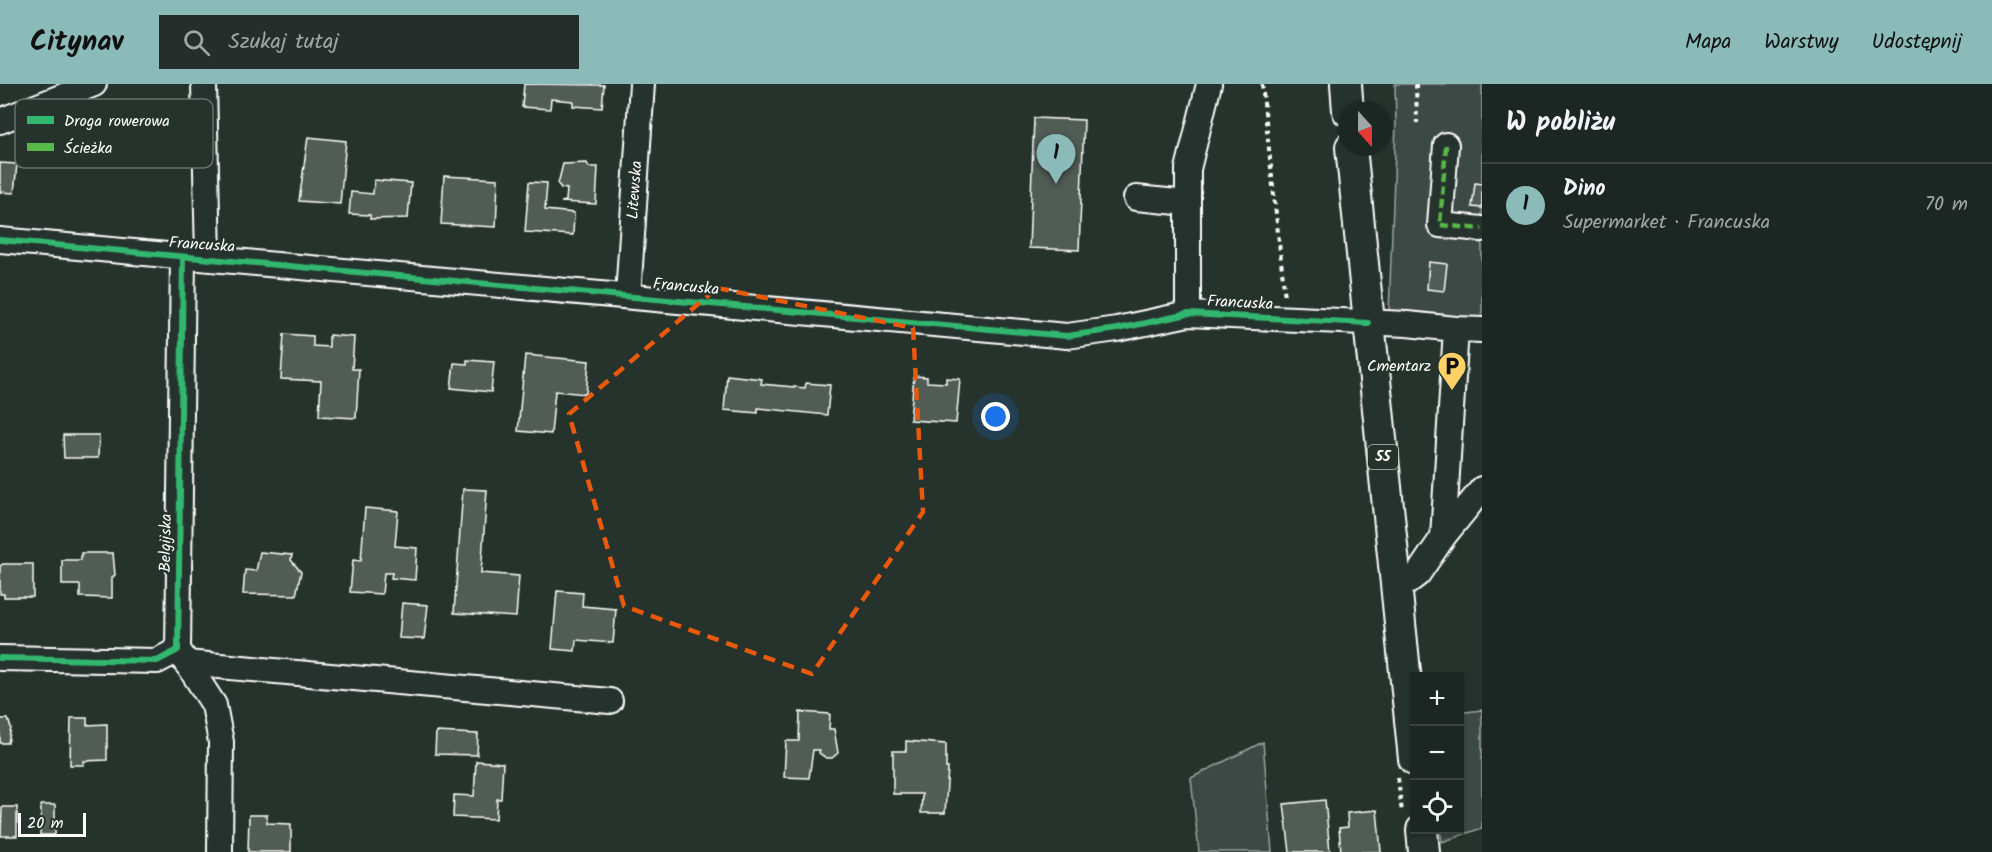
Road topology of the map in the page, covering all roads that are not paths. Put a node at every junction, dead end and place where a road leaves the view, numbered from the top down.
1 (94, 84) edge
2 (204, 84) edge
3 (642, 84) edge
4 (1209, 84) edge
5 (1346, 84) edge
6 (56, 99) edge
7 (204, 99) edge
8 (1347, 102) edge
9 (15, 115) edge
10 (0, 121) edge
11 (1446, 145) dead end
12 (1352, 156) edge
13 (206, 168) edge
14 (1136, 198) dead end
15 (1188, 203) junction
16 (1482, 229) edge
17 (0, 240) edge
18 (183, 257) junction
19 (208, 258) junction
20 (628, 296) junction
21 (1188, 314) junction
22 (1368, 323) junction
23 (1456, 329) junction
24 (1482, 330) edge
25 (1482, 489) edge
26 (1443, 537) junction
27 (1397, 590) junction
28 (182, 656) junction
29 (0, 658) edge
30 (610, 701) dead end
31 (1411, 726) edge
32 (1422, 834) edge
33 (220, 852) edge
34 (1424, 852) edge

1 - 6 street
2 - 7 street
3 - 20 street, Litewska
4 - 15 street
5 - 8 main road
9 - 10 street
11 - 16 street
12 - 22 main road, 55
13 - 19 street
14 - 15 street
15 - 21 street
17 - 18 street, Francuska
18 - 19 street, Francuska
18 - 28 street, Belgijska
19 - 20 street, Francuska
20 - 21 street, Francuska
21 - 22 street, Francuska
22 - 23 street, Francuska
22 - 27 main road, 55
23 - 24 street, Francuska
23 - 26 street
25 - 26 street
26 - 27 street
27 - 31 main road, 55
28 - 29 street
28 - 30 street
28 - 33 street
32 - 34 main road

